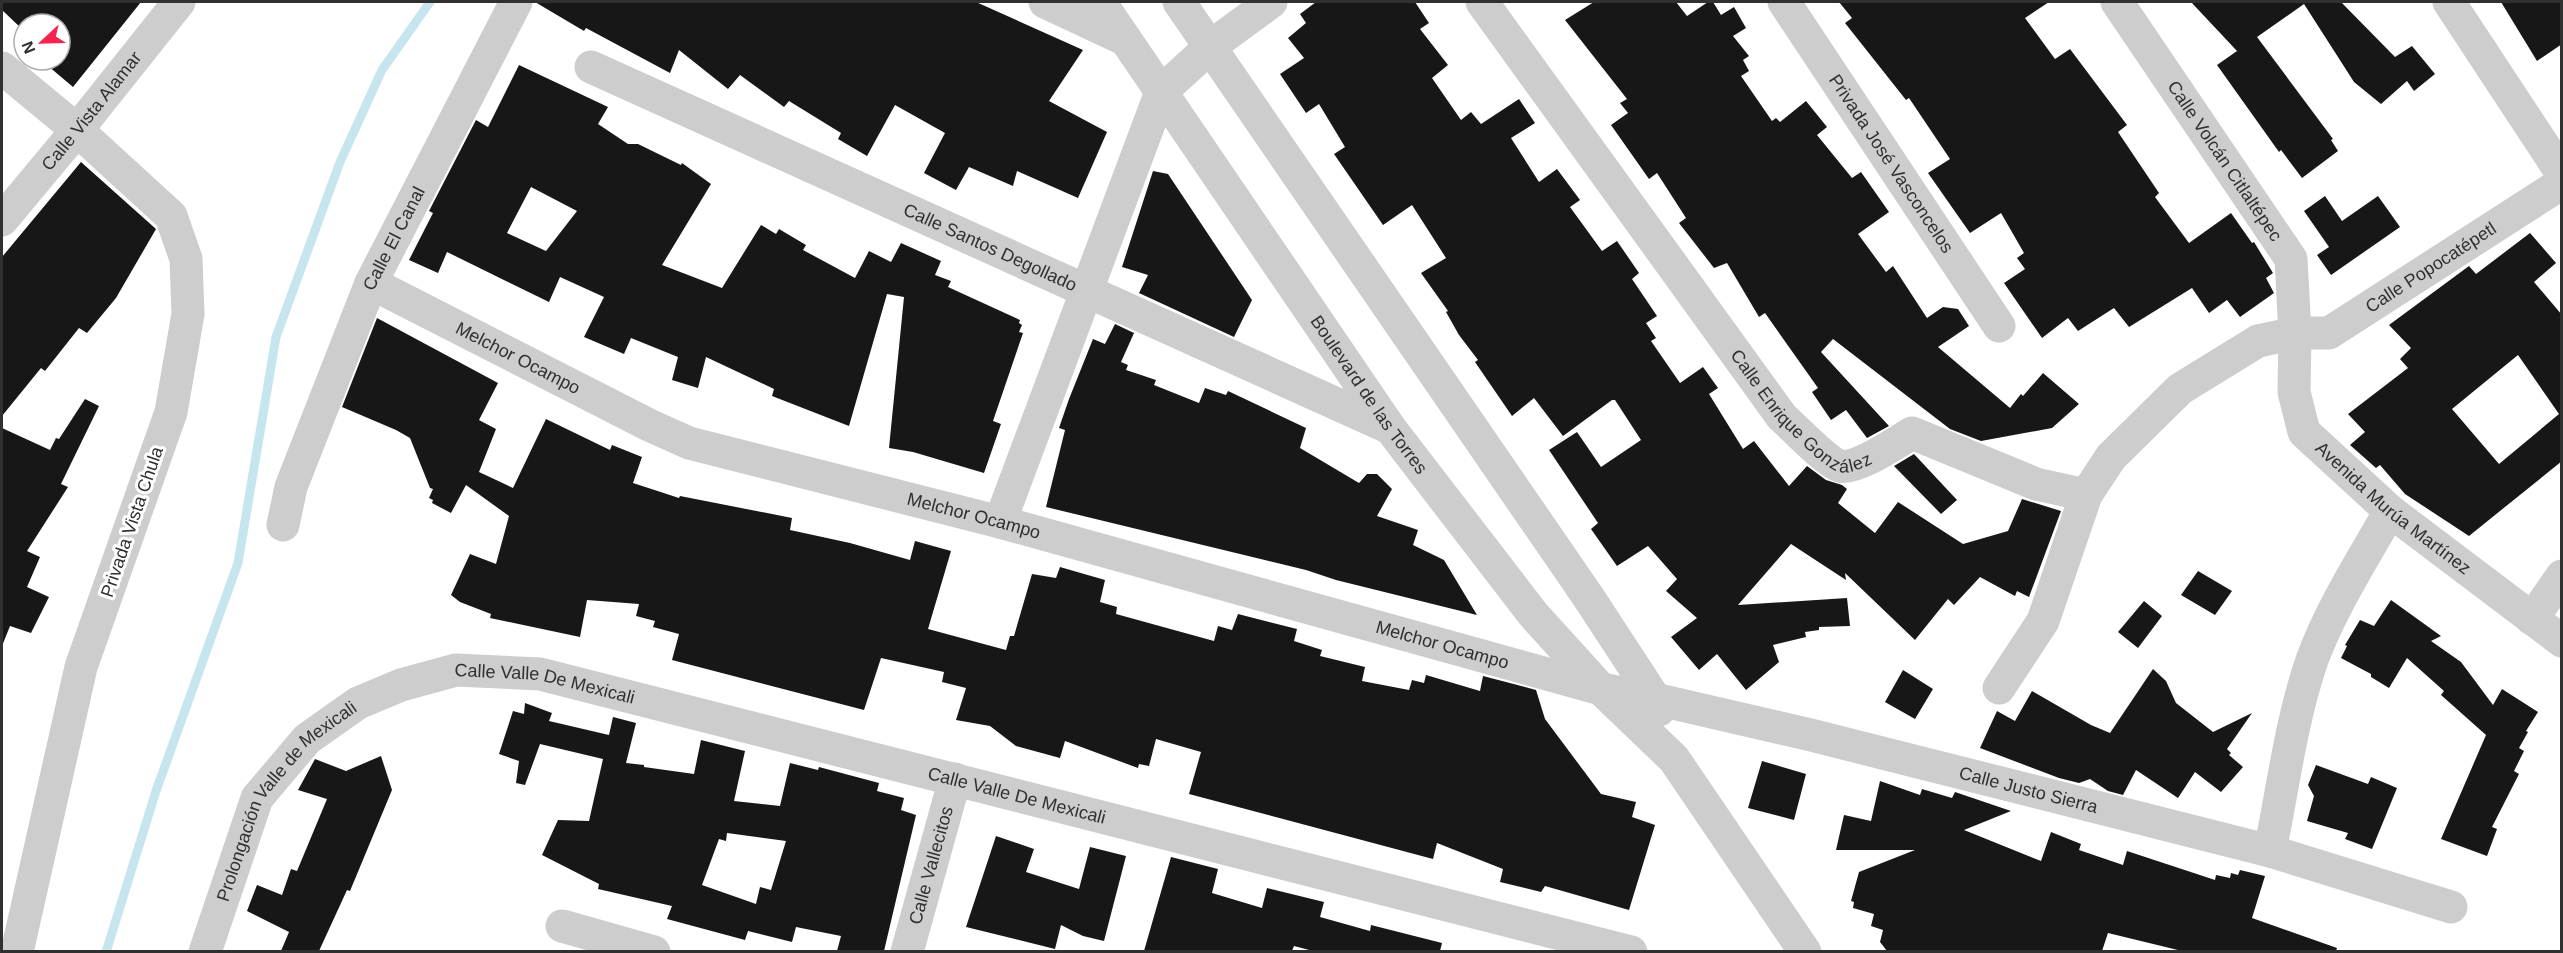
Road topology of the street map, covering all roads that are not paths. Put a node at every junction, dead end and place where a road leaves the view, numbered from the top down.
1 (179, 2) edge
2 (516, 2) edge
3 (1045, 2) edge
4 (1100, 2) edge
5 (1179, 2) edge
6 (1271, 2) edge
7 (1482, 2) edge
8 (1784, 2) edge
9 (2117, 2) edge
10 (2449, 2) edge
11 (1128, 40) junction
12 (1211, 46) junction
13 (591, 67) dead end
14 (2, 68) edge
15 (1161, 92) junction
16 (77, 130) junction
17 (2562, 182) edge
18 (2, 220) edge
19 (371, 283) junction
20 (1087, 291) junction
21 (1999, 326) dead end
22 (2295, 333) junction
23 (1390, 428) junction
24 (2086, 495) junction
25 (2390, 511) junction
26 (1000, 522) junction
27 (283, 525) dead end
28 (2562, 576) edge
29 (2532, 619) junction
30 (2562, 641) edge
31 (401, 685) joint
32 (1999, 688) dead end
33 (1601, 689) junction
34 (1655, 699) junction
35 (1674, 759) junction
36 (955, 779) junction
37 (2270, 852) junction
38 (2451, 907) dead end
39 (562, 926) dead end
40 (17, 951) edge
41 (205, 951) edge
42 (654, 951) edge
43 (907, 951) edge
44 (1631, 951) edge
45 (1805, 951) edge

1 - 16 street, Calle Vista Alamar
2 - 19 street, Calle El Canal
3 - 11 street
4 - 11 street, Boulevard de las Torres
5 - 12 street, Boulevard de las Torres
6 - 12 street
7 - 24 street, Calle Enrique González
8 - 21 street, Privada José Vasconcelos
9 - 22 street, Calle Volcán Citlaltépec
10 - 17 street, Calle Popocatépetl
11 - 15 street, Boulevard de las Torres
12 - 15 street
12 - 34 street, Boulevard de las Torres
13 - 20 street, Calle Santos Degollado
14 - 16 street, Privada Vista Chula
15 - 20 street
15 - 23 street, Boulevard de las Torres
16 - 18 street, Calle Vista Alamar
16 - 40 street, Privada Vista Chula
17 - 22 street, Calle Popocatépetl
19 - 26 street, Melchor Ocampo
19 - 27 street, Calle El Canal
20 - 23 street, Calle Santos Degollado
20 - 26 street
22 - 24 street
22 - 25 street, Avenida Murúa Martínez
23 - 33 street, Boulevard de las Torres
24 - 32 street
25 - 29 street, Avenida Murúa Martínez
25 - 37 street
26 - 33 street, Melchor Ocampo
28 - 29 street
29 - 30 street, Avenida Murúa Martínez
31 - 36 street, Calle Valle De Mexicali
31 - 41 street, Prolongación Valle de Mexicali
33 - 34 street, Calle Justo Sierra
33 - 35 street, Boulevard de las Torres
34 - 35 street, Boulevard de las Torres
34 - 37 street, Calle Justo Sierra
35 - 45 street, Boulevard de las Torres
36 - 43 street, Calle Vallecitos
36 - 44 street, Calle Valle De Mexicali
37 - 38 street, Calle Justo Sierra
39 - 42 street

